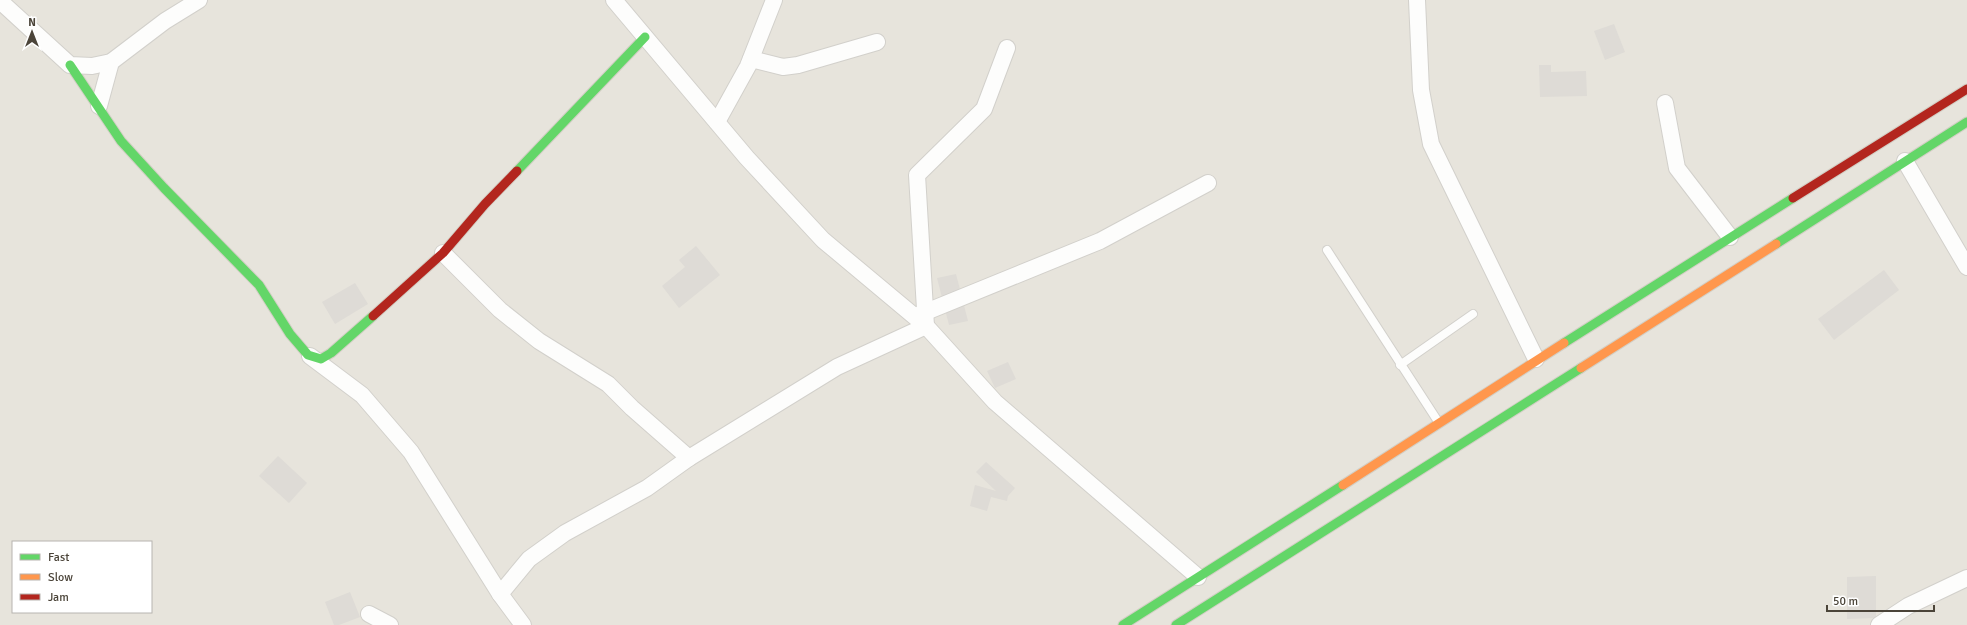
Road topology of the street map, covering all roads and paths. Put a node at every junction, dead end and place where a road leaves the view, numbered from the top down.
1 (199, 0) edge
2 (614, 0) edge
3 (774, 0) edge
4 (1416, 0) edge
5 (0, 1) edge
6 (645, 37) junction
7 (877, 42) dead end
8 (1007, 48) dead end
9 (751, 59) junction
10 (111, 62) junction
11 (70, 66) junction
12 (1967, 89) edge
13 (1665, 103) dead end
14 (99, 106) junction
15 (718, 122) junction
16 (1967, 122) edge
17 (1905, 161) junction
18 (1208, 183) dead end
19 (1730, 237) junction
20 (1327, 250) dead end
21 (442, 253) junction
22 (1967, 267) edge
23 (1473, 314) dead end
24 (922, 318) junction
25 (308, 355) junction
26 (1536, 359) junction
27 (1400, 365) junction
28 (1440, 423) junction
29 (689, 458) junction
30 (1198, 577) junction
31 (1967, 578) edge
32 (500, 594) junction
33 (369, 614) dead end
34 (390, 625) edge
35 (523, 625) edge
36 (1123, 625) edge
37 (1176, 625) edge
38 (1879, 625) edge

1 - 10 street
2 - 6 street
3 - 9 street
4 - 26 street
5 - 11 street
6 - 15 street
6 - 21 main road
7 - 9 street
8 - 24 street
9 - 15 street
10 - 11 street
10 - 14 street
11 - 14 main road
12 - 19 main road
13 - 19 street
14 - 25 main road
15 - 24 street
16 - 17 main road
17 - 22 street
17 - 37 main road
18 - 24 street
19 - 26 main road
20 - 27 lane
21 - 25 main road
21 - 29 street
23 - 27 lane
24 - 29 street
24 - 30 street
25 - 32 street
26 - 28 main road
27 - 28 lane
28 - 30 main road
29 - 32 street
30 - 36 main road
31 - 38 street
32 - 35 street
33 - 34 street

